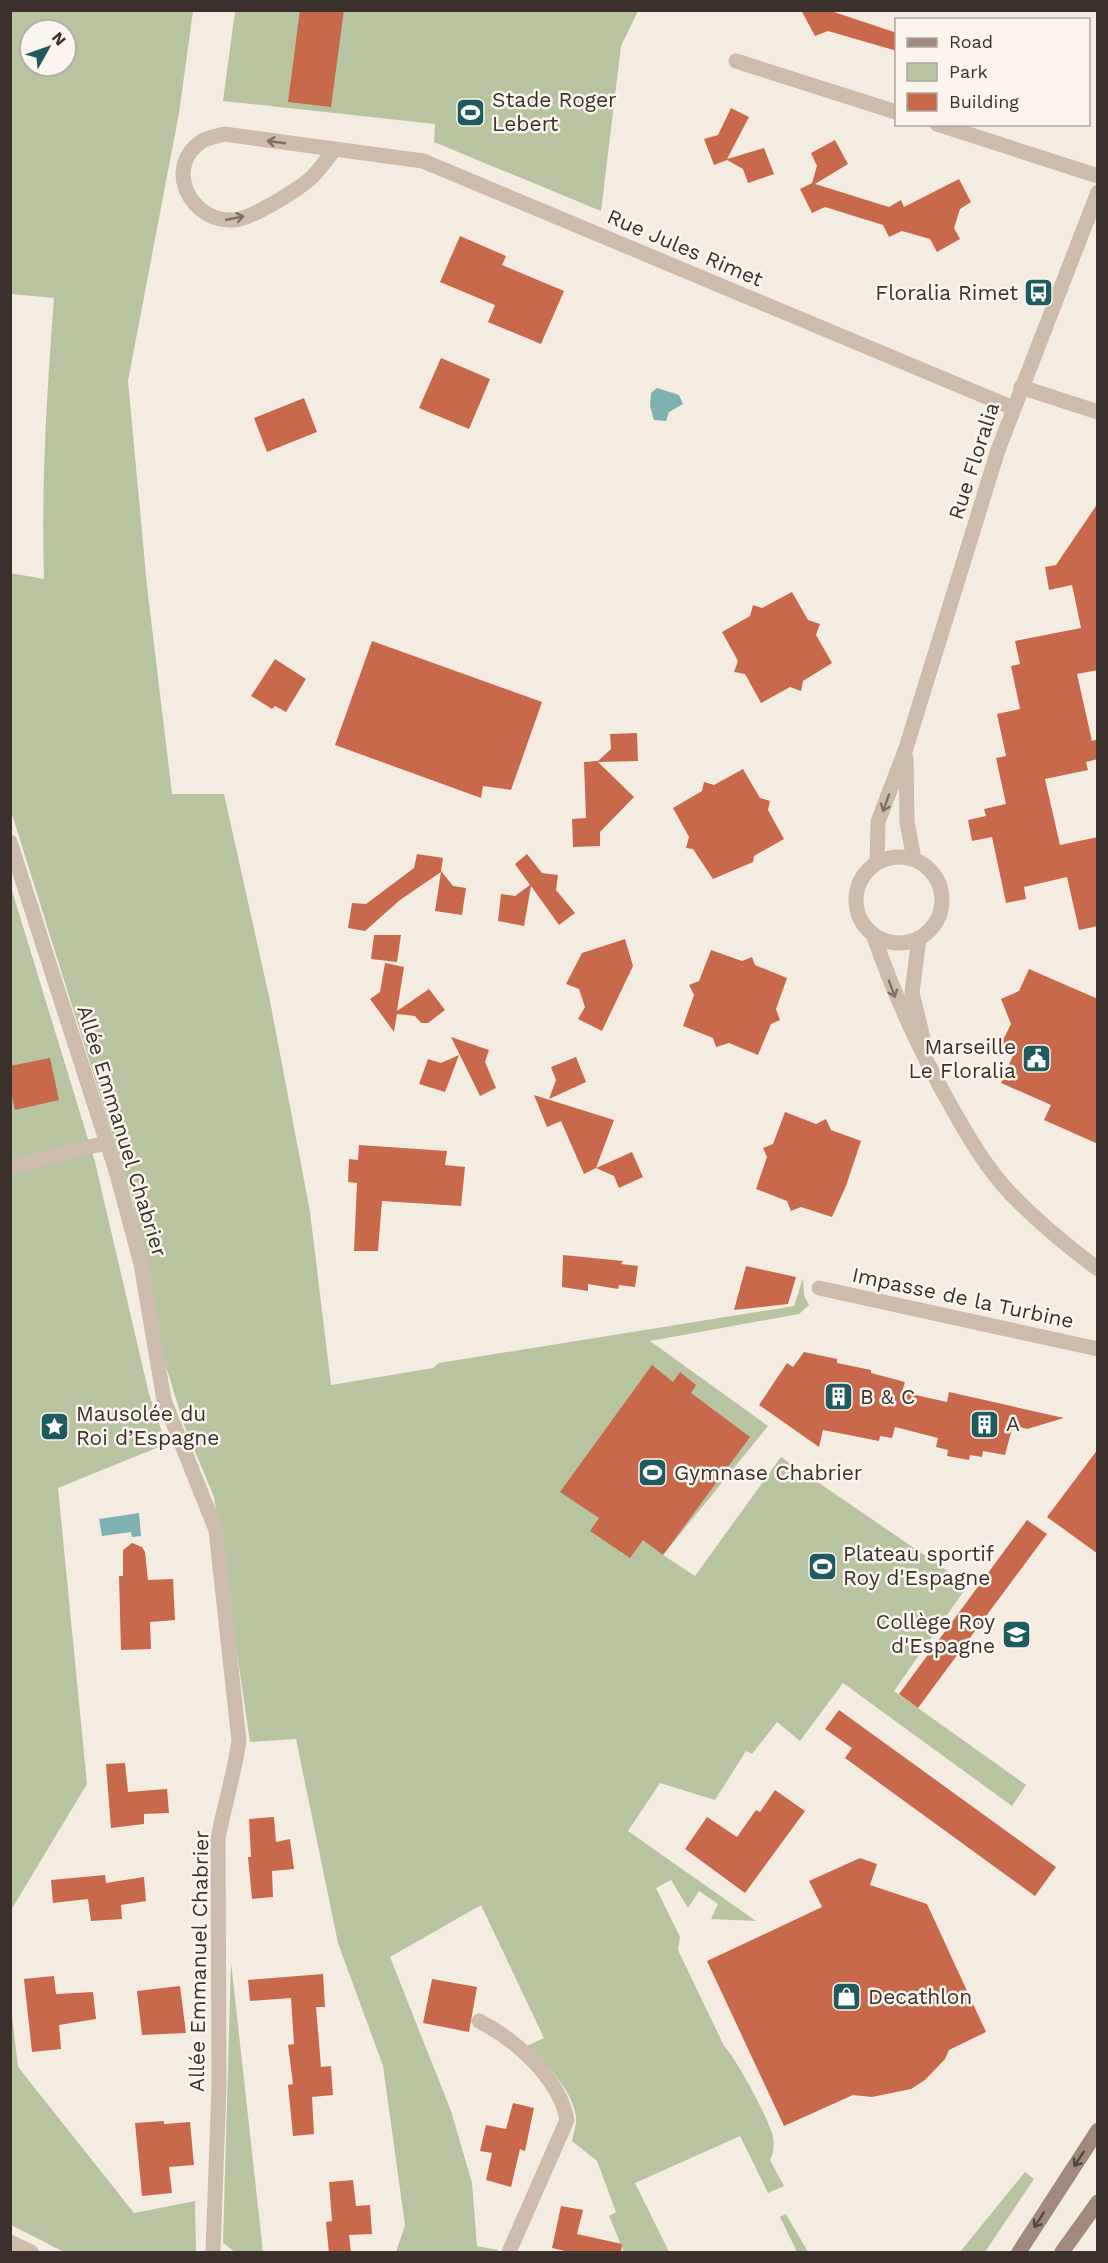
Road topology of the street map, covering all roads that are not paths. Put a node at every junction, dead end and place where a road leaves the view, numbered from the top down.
1 (736, 61) dead end
2 (895, 111) edge
3 (943, 126) edge
4 (334, 150) junction
5 (1098, 176) edge
6 (1098, 192) edge
7 (1021, 387) junction
8 (1013, 408) junction
9 (1098, 412) edge
10 (906, 748) junction
11 (10, 842) edge
12 (914, 860) junction
13 (877, 862) junction
14 (873, 934) junction
15 (919, 938) junction
16 (931, 1071) junction
17 (105, 1143) junction
18 (10, 1167) edge
19 (1098, 1269) edge
20 (819, 1288) dead end
21 (1098, 1349) edge
22 (478, 2021) dead end
23 (1098, 2130) edge
24 (1098, 2202) edge
25 (10, 2242) edge
26 (215, 2251) edge
27 (31, 2253) edge
28 (509, 2253) edge
29 (1018, 2253) edge
30 (1062, 2253) edge

1 - 2 street
3 - 5 street
4 -> 4 street, Rue Jules Rimet
4 - 8 street, Rue Jules Rimet
6 - 7 street, Rue Floralia
7 - 8 street, Rue Floralia
7 - 9 street
8 - 10 street, Rue Floralia
10 - 12 street, Rue Floralia
10 -> 13 street, Rue Floralia
11 - 17 street, Allée Emmanuel Chabrier
12 - 13 street
12 - 15 street
13 - 14 street
14 - 15 street
14 -> 16 street
15 - 16 street
16 - 19 street
17 - 18 street
17 - 26 street, Allée Emmanuel Chabrier
20 - 21 street, Impasse de la Turbine
22 - 28 street
23 -> 29 street
24 - 30 street
25 - 27 street

